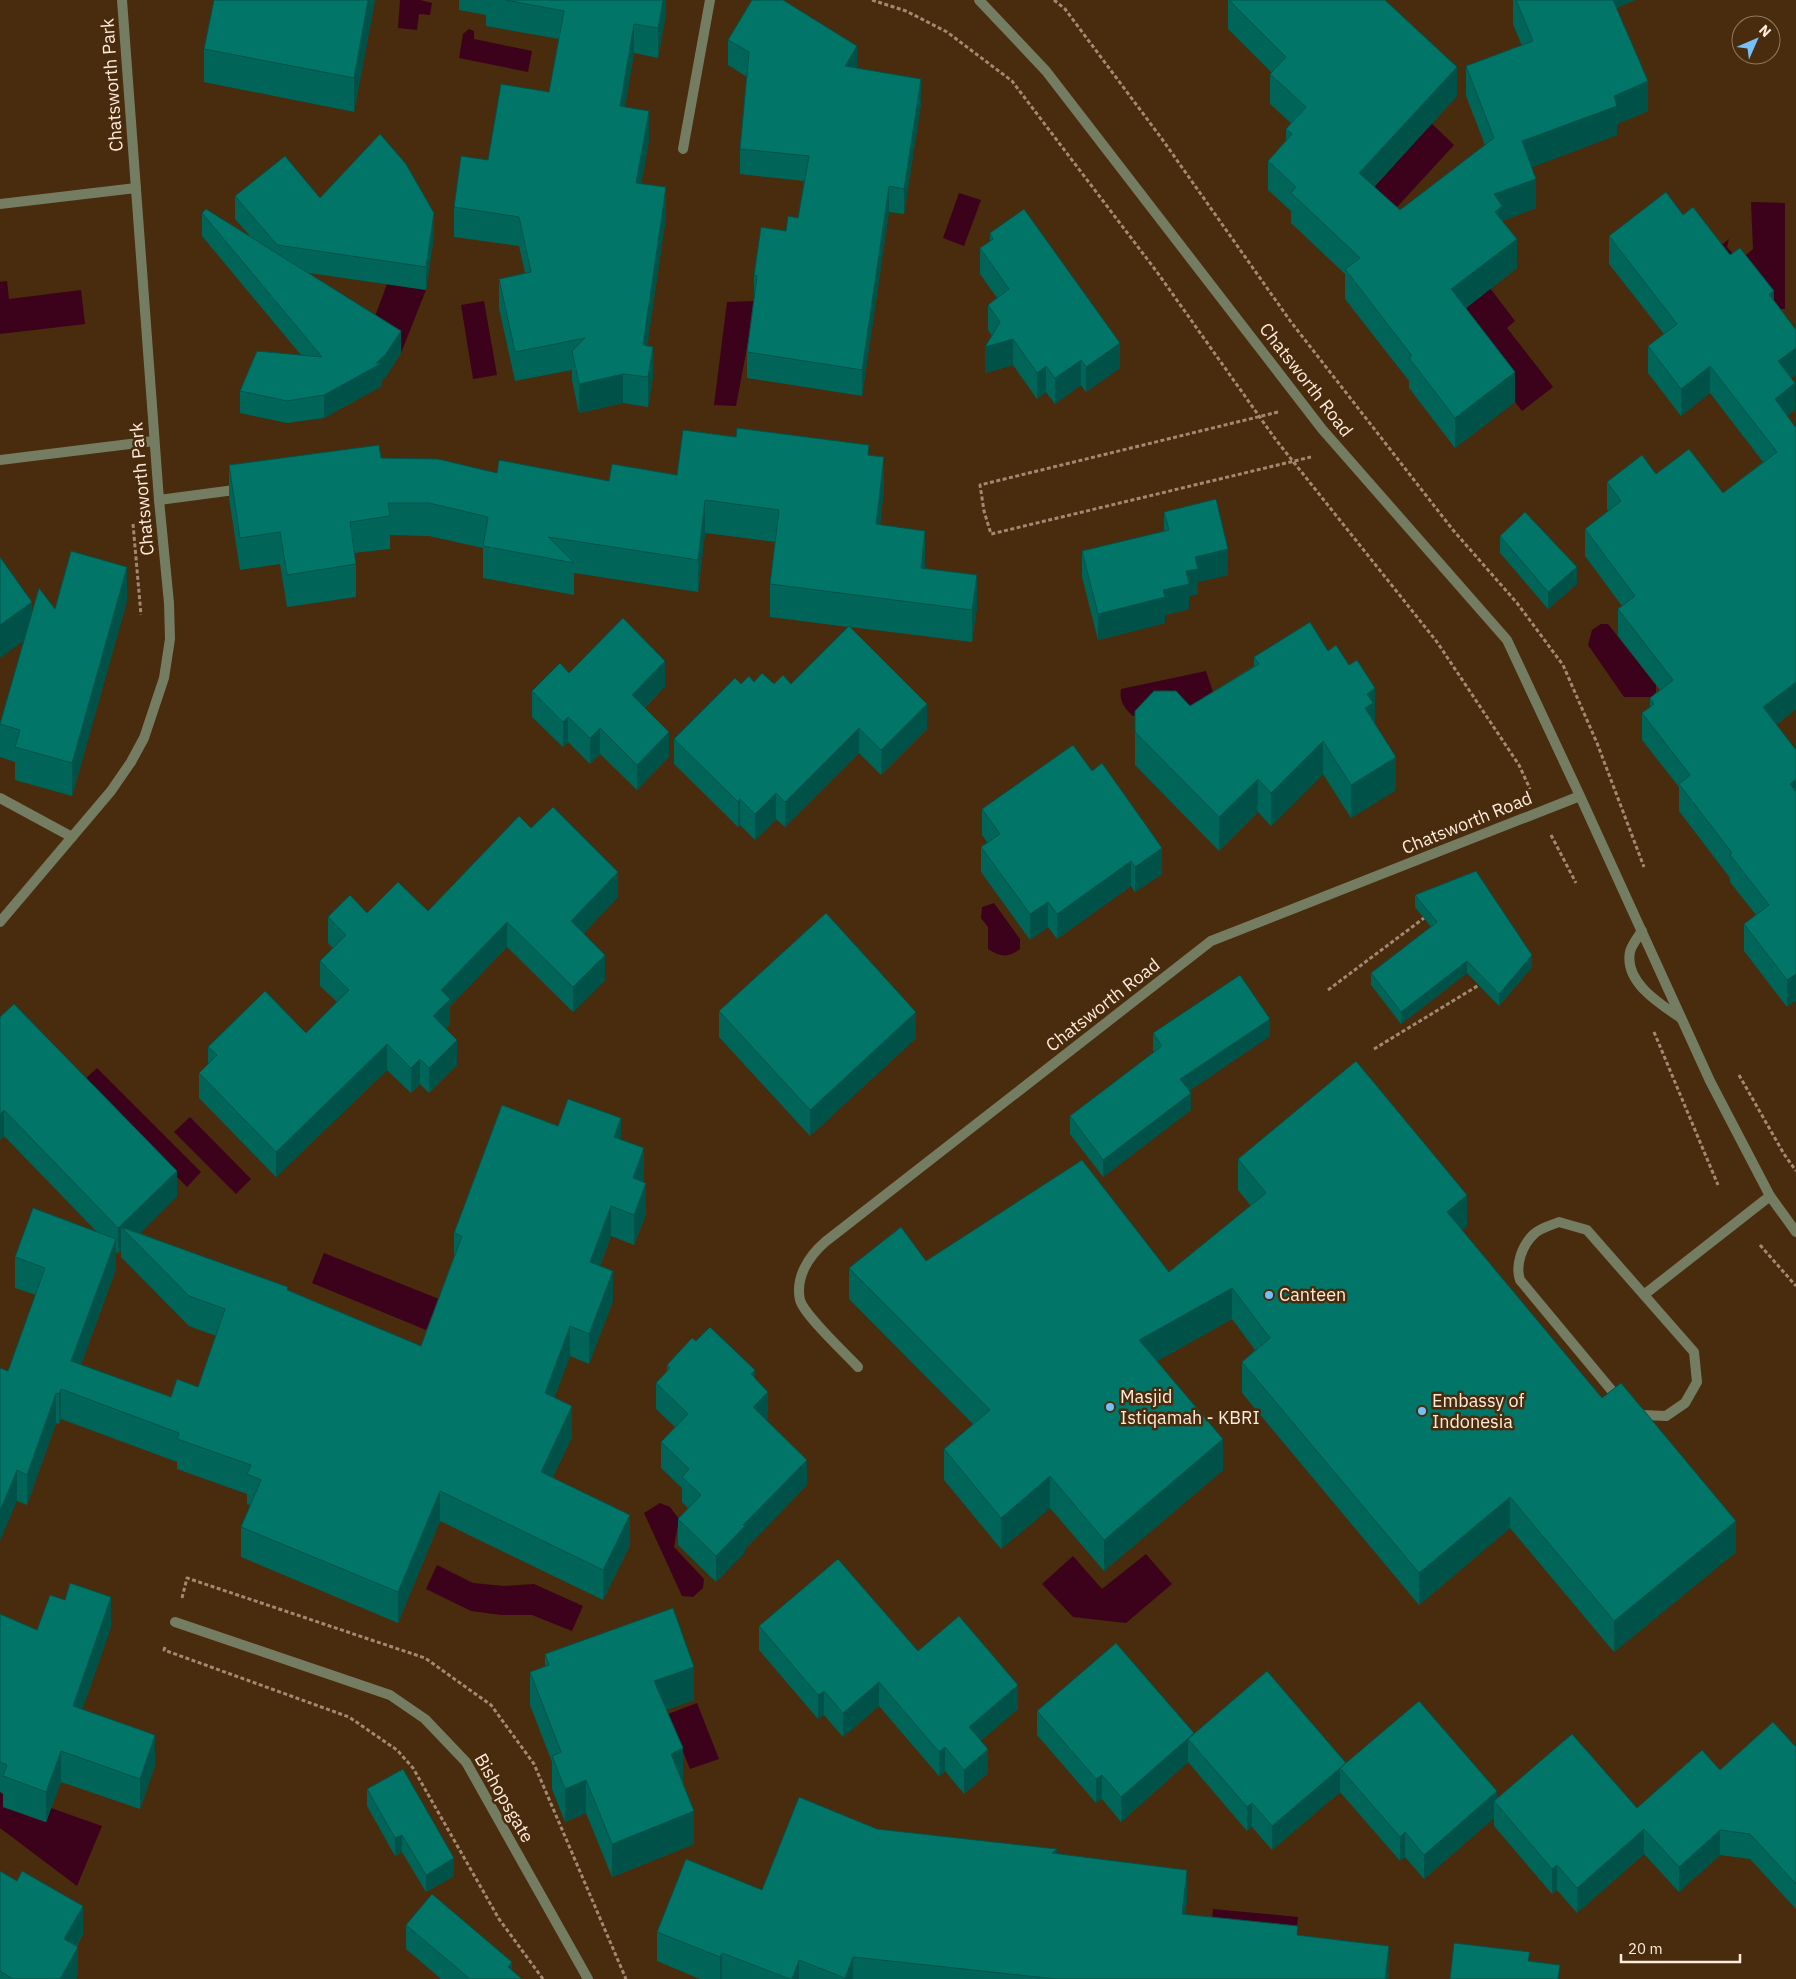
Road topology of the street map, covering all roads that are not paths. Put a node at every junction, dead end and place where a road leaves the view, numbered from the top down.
1 (122, 0) edge
2 (710, 0) edge
3 (979, 0) edge
4 (683, 149) dead end
5 (136, 188) junction
6 (0, 204) edge
7 (154, 442) junction
8 (0, 460) edge
9 (256, 487) edge
10 (159, 500) junction
11 (1580, 796) junction
12 (0, 798) edge
13 (72, 837) junction
14 (0, 922) edge
15 (1642, 931) junction
16 (1681, 1018) junction
17 (1770, 1196) junction
18 (1796, 1232) edge
19 (1645, 1294) junction
20 (858, 1367) dead end
21 (175, 1622) road end
22 (588, 1979) edge

1 - 5 street, Chatsworth Park
2 - 4 street
3 - 11 street, Chatsworth Road
5 - 6 street
5 - 7 street, Chatsworth Park
7 - 8 street
7 - 10 street, Chatsworth Park
9 - 10 street
10 - 13 street, Chatsworth Park
11 - 15 street, Chatsworth Road
11 - 20 street, Chatsworth Road
12 - 13 street
13 - 14 street, Chatsworth Park
15 - 16 street, Chatsworth Road
15 - 16 street
16 - 17 street, Chatsworth Road
17 - 18 street, Chatsworth Road
17 - 19 street
19 - 19 street
21 - 22 street, Bishopsgate

